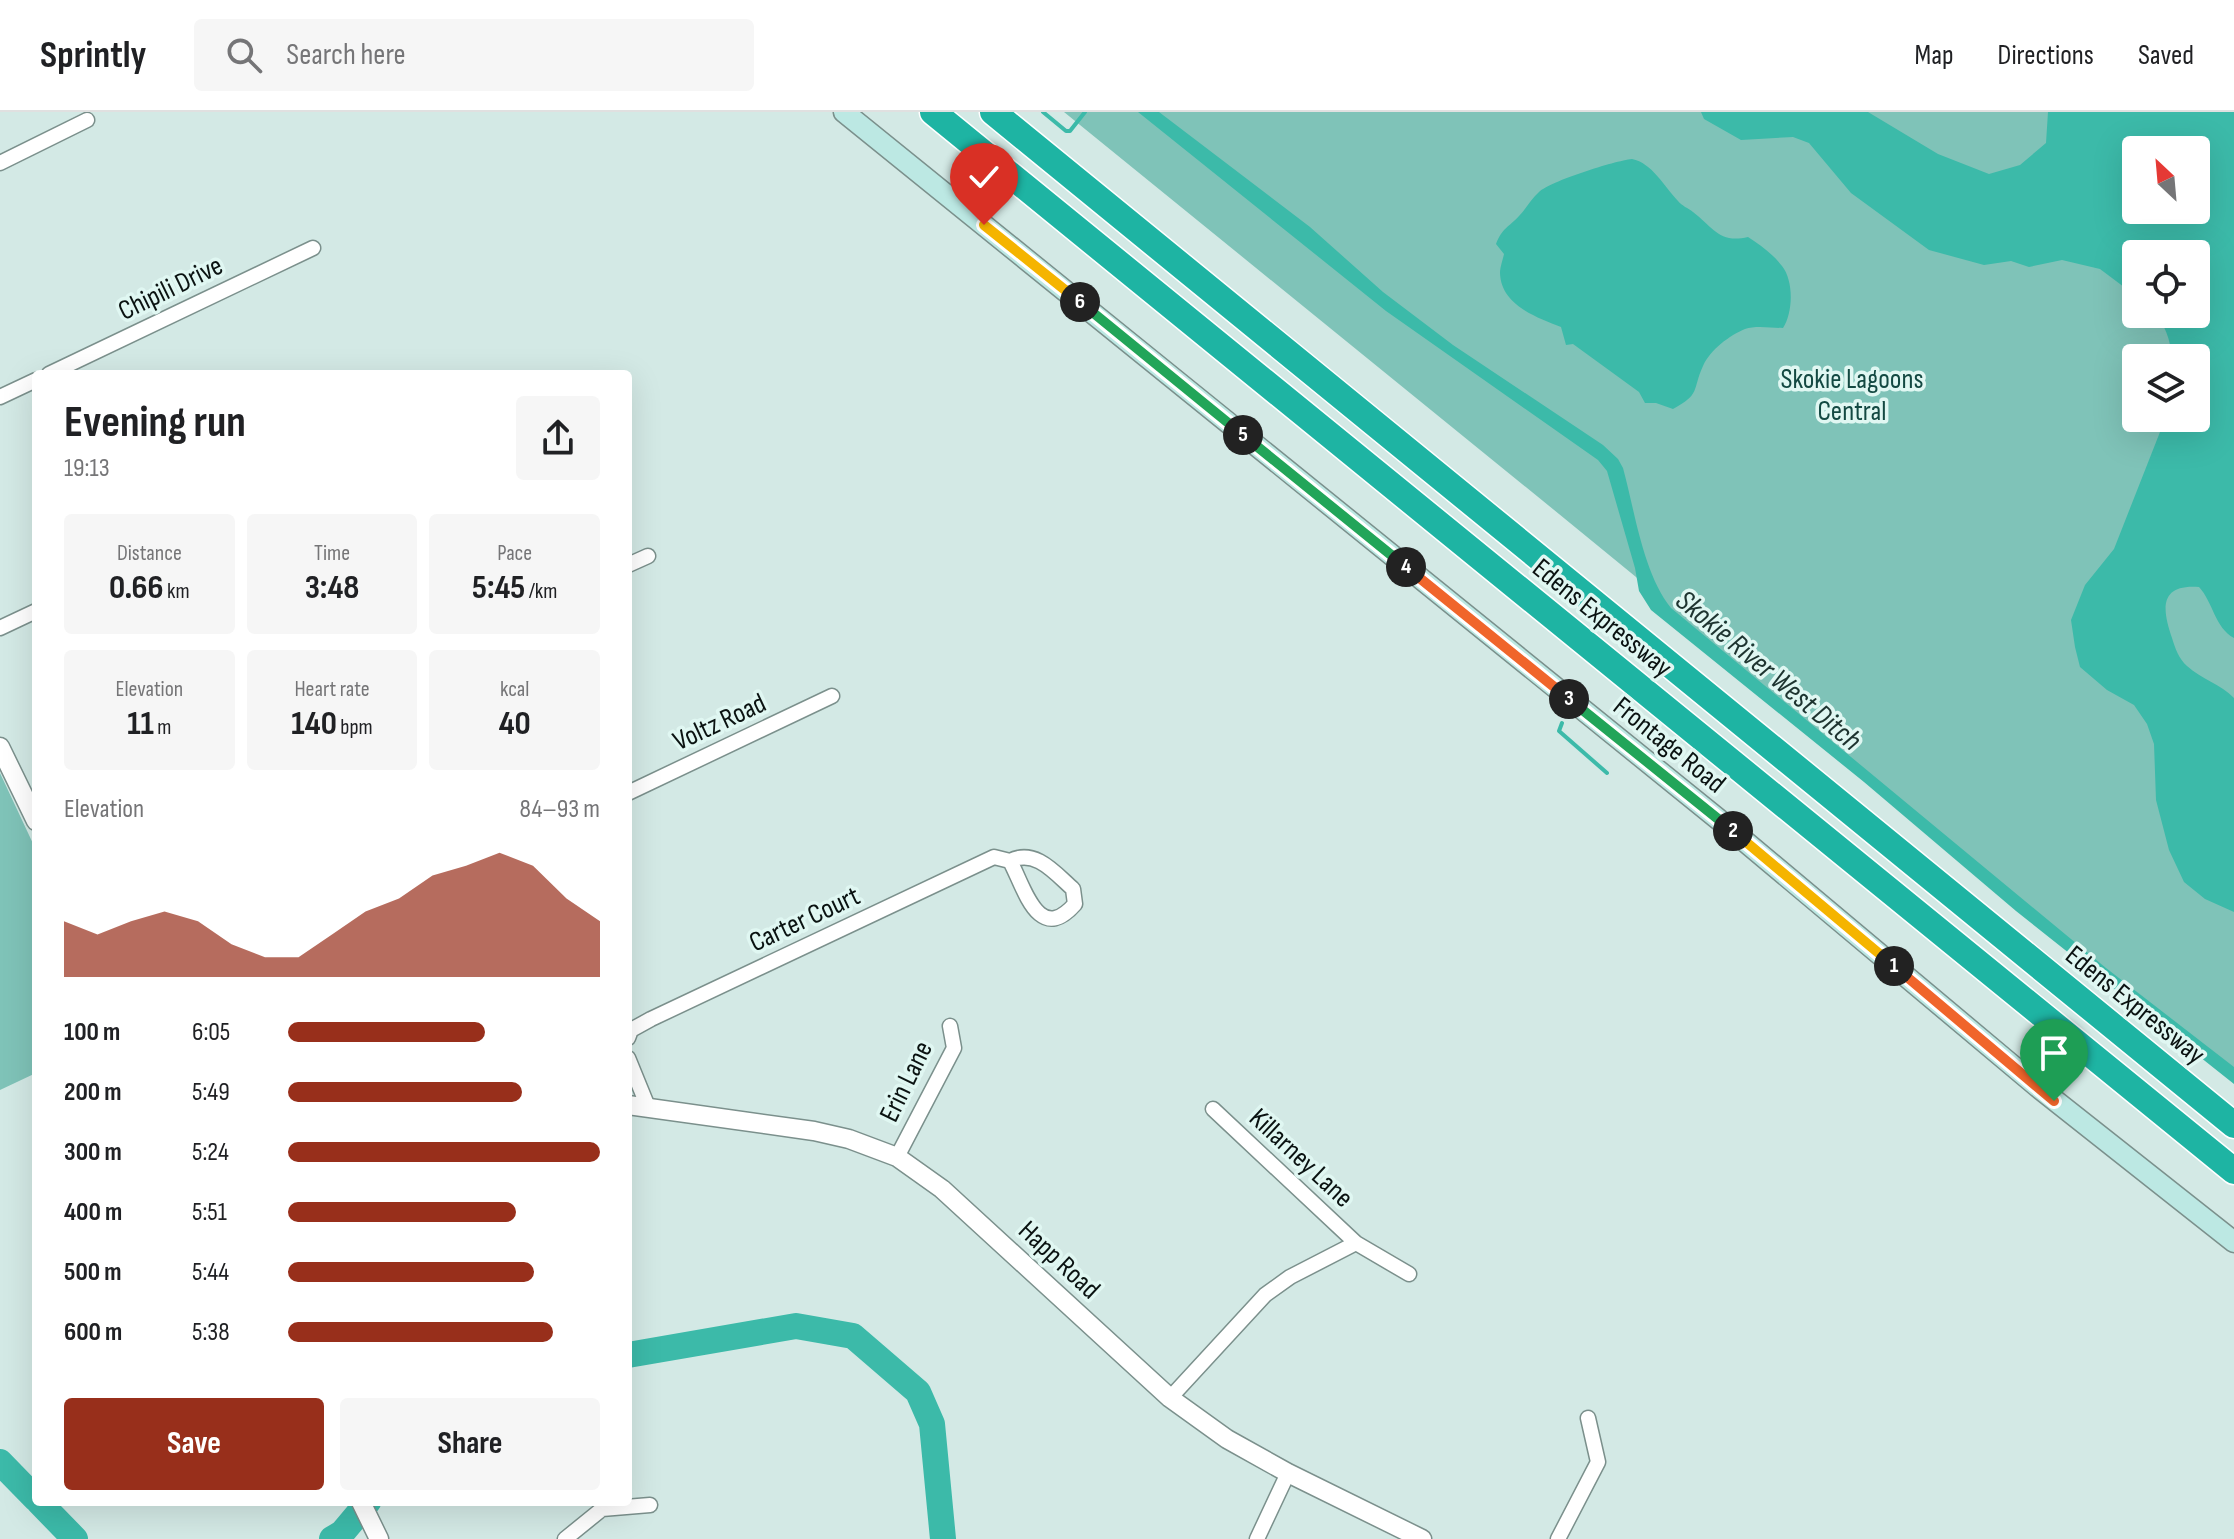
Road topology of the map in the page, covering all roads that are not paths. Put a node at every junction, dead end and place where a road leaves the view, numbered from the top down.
1 (844, 112) edge
2 (933, 112) edge
3 (993, 112) edge
4 (87, 120) dead end
5 (0, 163) edge
6 (313, 248) dead end
7 (57, 370) edge
8 (32, 382) edge
9 (0, 397) edge
10 (648, 556) dead end
11 (632, 563) edge
12 (32, 613) edge
13 (0, 628) edge
14 (832, 696) dead end
15 (0, 747) edge
16 (632, 791) edge
17 (32, 813) edge
18 (1010, 861) junction
19 (950, 1026) dead end
20 (632, 1029) edge
21 (632, 1068) edge
22 (632, 1105) edge
23 (648, 1107) junction
24 (1213, 1109) dead end
25 (2234, 1125) edge
26 (897, 1157) junction
27 (2234, 1171) edge
28 (2234, 1242) edge
29 (1356, 1243) junction
30 (1409, 1274) dead end
31 (1170, 1398) junction
32 (1588, 1418) dead end
33 (1288, 1473) junction
34 (650, 1505) dead end
35 (363, 1506) edge
36 (379, 1539) edge
37 (565, 1539) edge
38 (1257, 1539) edge
39 (1422, 1539) edge
40 (1558, 1539) edge

1 - 28 main road, Frontage Road
2 - 27 highway, Edens Expressway
3 - 25 highway, Edens Expressway
4 - 5 street
6 - 7 street, Chipili Drive
8 - 9 street
10 - 11 street
12 - 13 street
14 - 16 street, Voltz Road
15 - 17 street
18 - 18 street, Carter Court
18 - 20 street, Carter Court
19 - 26 street, Erin Lane
21 - 23 street
22 - 23 street, Happ Road
23 - 26 street, Happ Road
24 - 29 street, Killarney Lane
26 - 31 street, Happ Road
29 - 30 street, Killarney Lane
29 - 31 street, Killarney Lane
31 - 33 street, Happ Road
32 - 40 street
33 - 38 street
33 - 39 street, Happ Road
34 - 37 street
35 - 36 street

